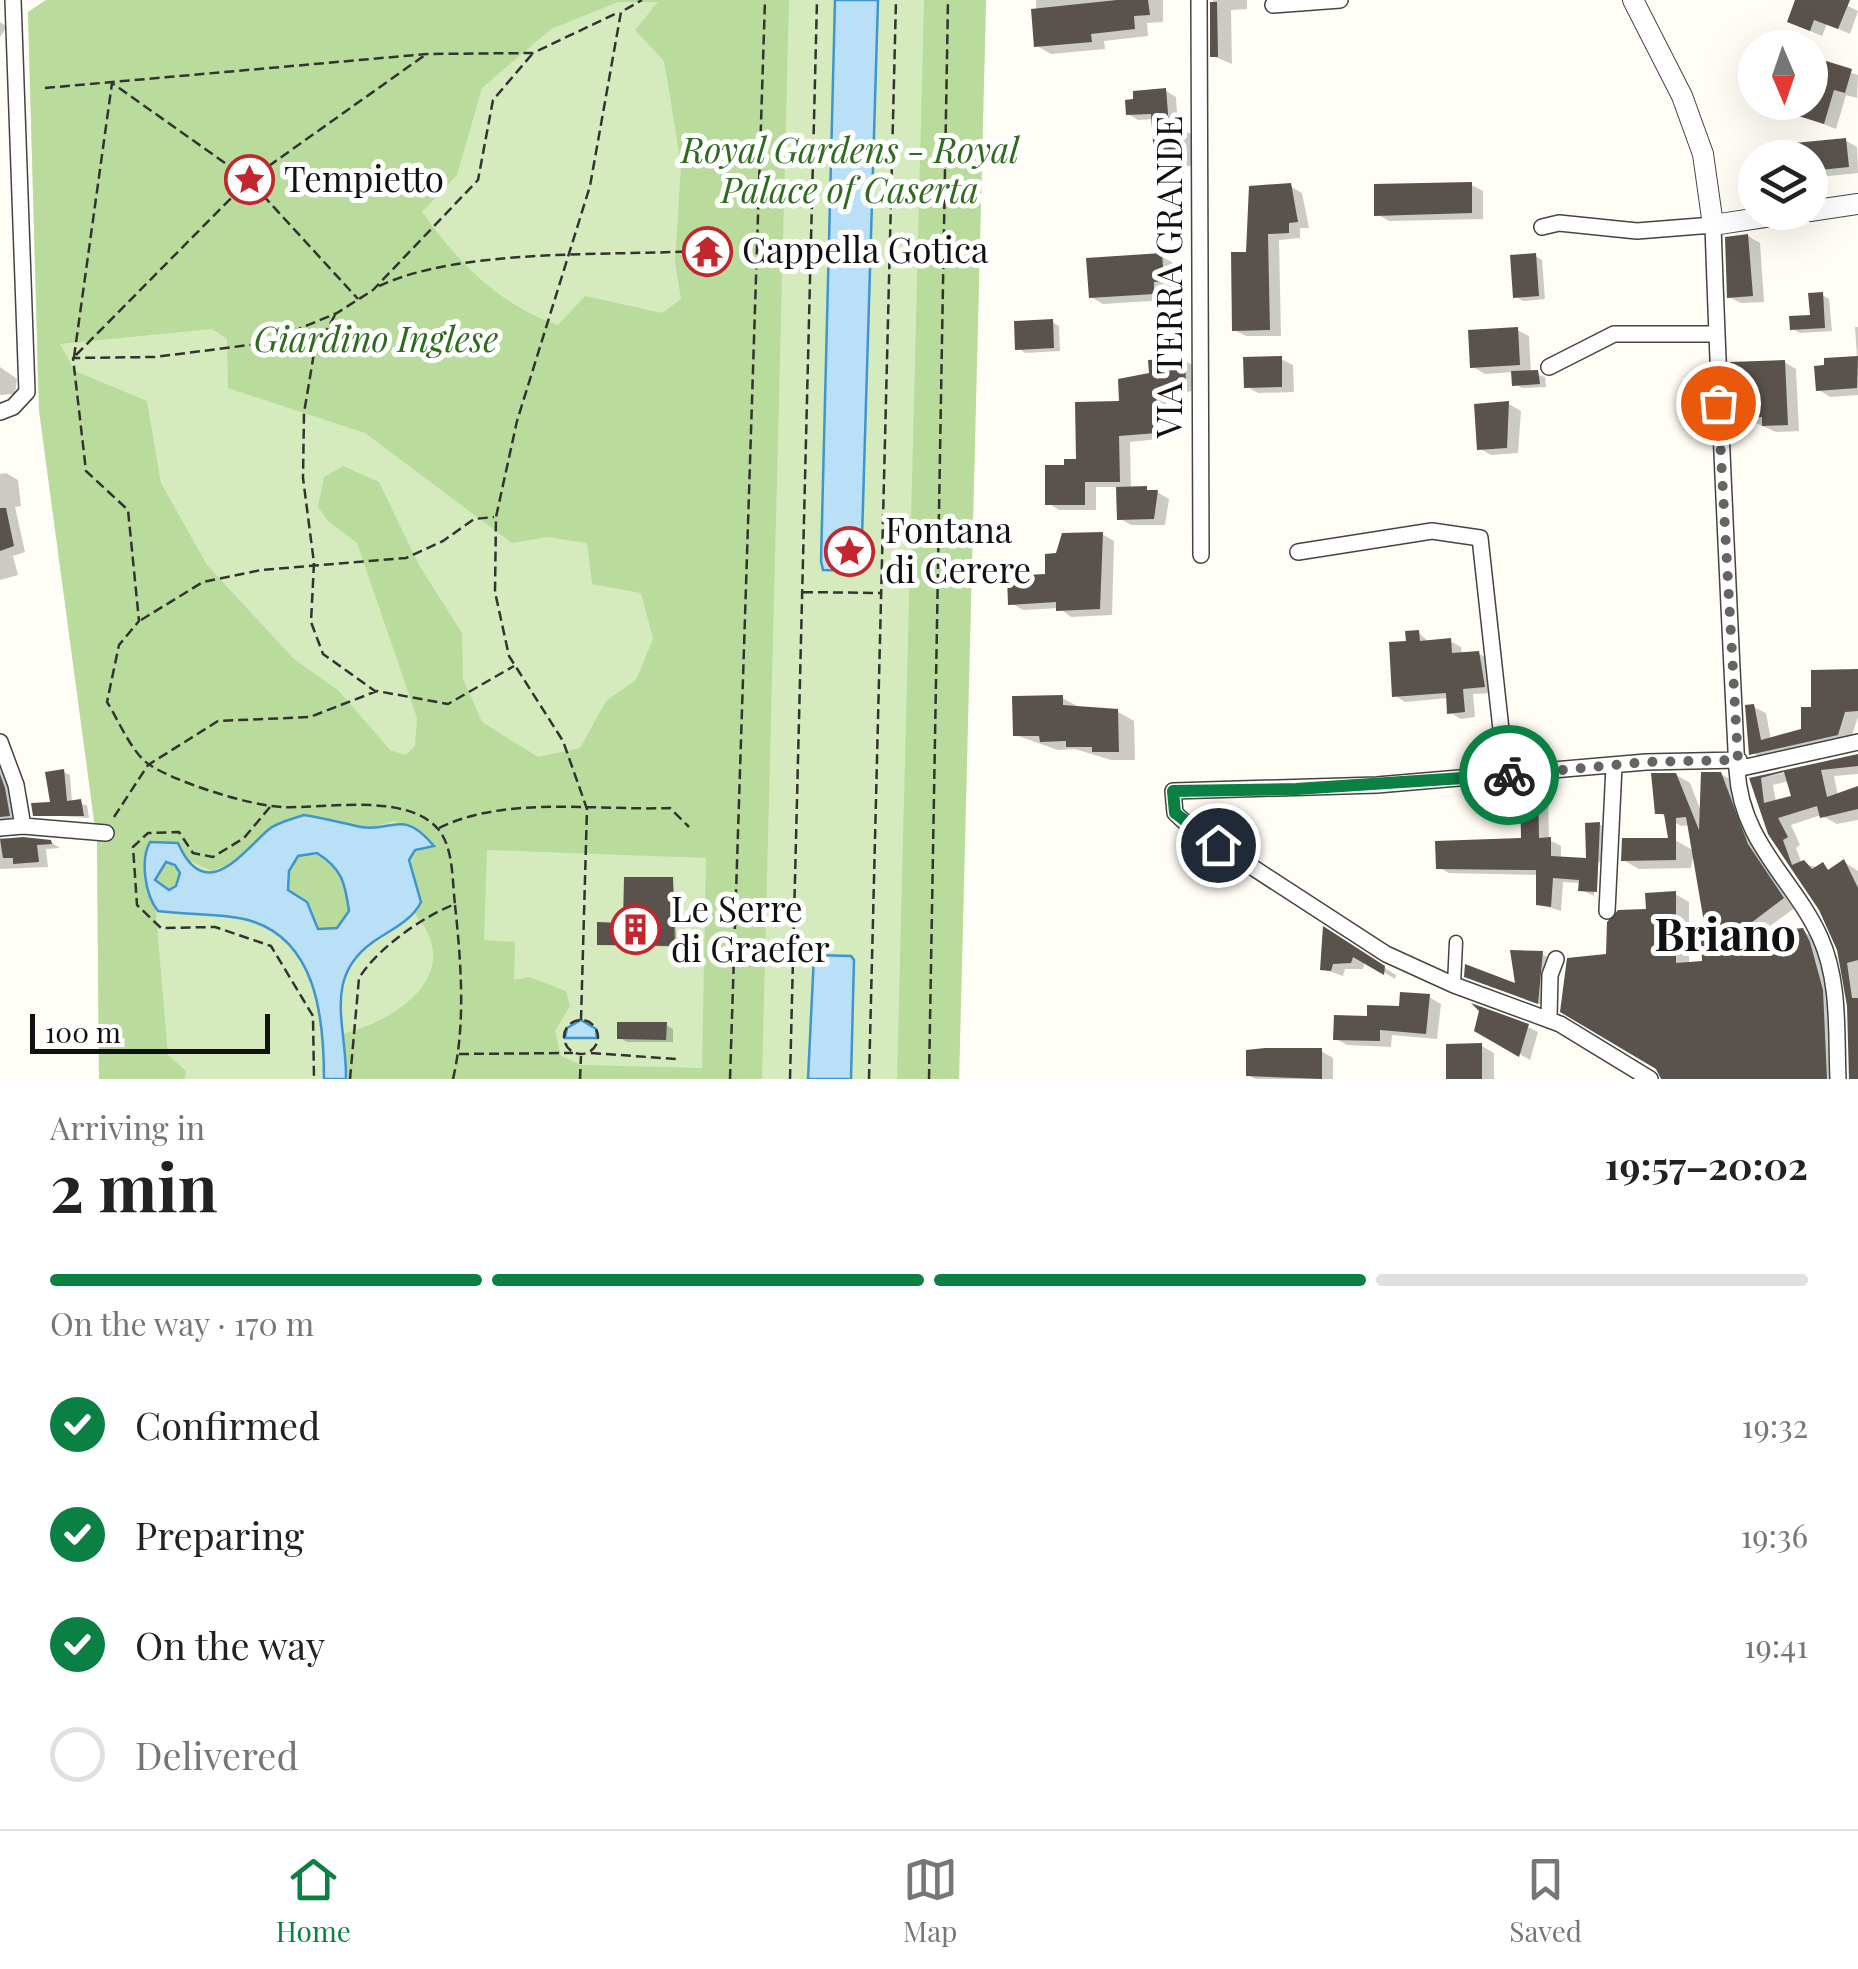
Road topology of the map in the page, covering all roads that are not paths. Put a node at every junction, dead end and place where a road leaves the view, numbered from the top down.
1 (13, 0) edge
2 (1199, 0) edge
3 (1340, 0) edge
4 (1633, 0) edge
5 (1273, 4) dead end
6 (1858, 204) edge
7 (1828, 208) edge
8 (1738, 221) edge
9 (1713, 225) junction
10 (1542, 227) dead end
11 (1716, 334) junction
12 (1548, 367) dead end
13 (0, 412) edge
14 (1298, 552) dead end
15 (1200, 555) dead end
16 (0, 742) edge
17 (1858, 742) edge
18 (1738, 764) junction
19 (1614, 766) junction
20 (1506, 775) junction
21 (23, 826) junction
22 (0, 828) edge
23 (106, 833) road end
24 (1607, 911) dead end
25 (1456, 942) dead end
26 (1556, 959) dead end
27 (1454, 986) junction
28 (1549, 1019) junction
29 (1650, 1079) edge
30 (1838, 1079) edge

1 - 13 street
2 - 15 street, VIA TERRA GRANDE
3 - 5 street
4 - 9 street
6 - 7 street
8 - 9 street
9 - 10 street
9 - 11 street
11 - 12 street
11 - 18 street
14 - 20 street
16 - 21 street
17 - 18 street
18 - 19 street
18 - 30 street
19 - 20 street
19 - 24 street
20 - 27 street
21 - 22 street
21 - 23 street
25 - 27 street
26 - 28 street
27 - 28 street
28 - 29 street

